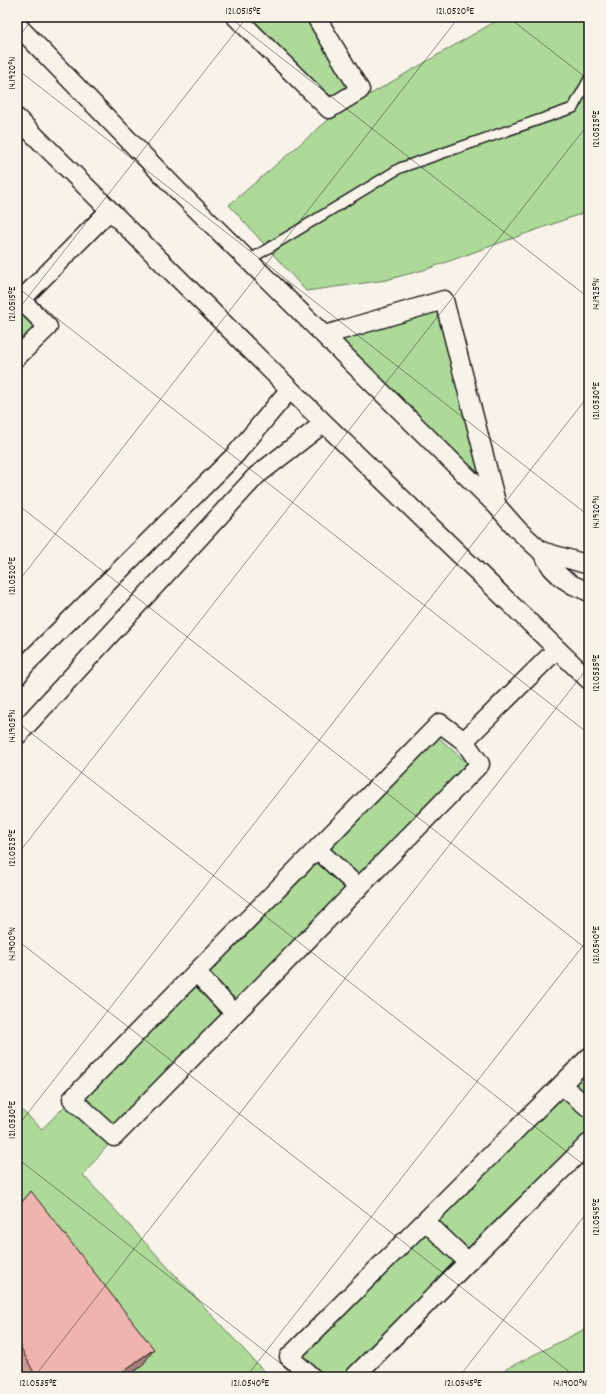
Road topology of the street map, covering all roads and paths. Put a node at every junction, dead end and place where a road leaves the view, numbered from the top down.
1 (236, 17) edge
2 (316, 17) edge
3 (17, 25) edge
4 (589, 79) edge
5 (17, 118) edge
6 (109, 211) junction
7 (249, 260) junction
8 (19, 298) edge
9 (325, 335) junction
10 (17, 357) edge
11 (290, 389) junction
12 (324, 424) junction
13 (235, 455) junction
14 (256, 476) junction
15 (497, 506) junction
16 (541, 551) junction
17 (589, 565) edge
18 (589, 592) edge
19 (558, 649) junction
20 (17, 676) edge
21 (589, 680) edge
22 (17, 736) edge
23 (464, 741) junction
24 (317, 849) junction
25 (359, 888) junction
26 (196, 972) junction
27 (235, 1014) junction
28 (589, 1057) edge
29 (561, 1085) junction
30 (589, 1108) edge
31 (589, 1143) edge
32 (425, 1222) junction
33 (468, 1262) junction
34 (312, 1377) edge
35 (354, 1377) edge

1 - 2 street
3 - 7 street
4 - 7 lane
5 - 6 street
6 - 8 street
6 - 11 street
7 - 9 street
8 - 10 street
9 - 15 street
9 - 15 street
11 - 12 street
11 - 13 street
12 - 14 street
12 - 19 street
13 - 14 street
13 - 20 street
14 - 22 street
15 - 16 street
16 - 17 street
16 - 18 street
19 - 21 street
19 - 23 street
23 - 24 street
23 - 25 street
24 - 25 street
24 - 26 street
25 - 27 street
26 - 27 street
26 - 27 street
28 - 29 street
29 - 30 street
29 - 32 street
31 - 33 street
32 - 33 street
32 - 34 street
33 - 35 street

